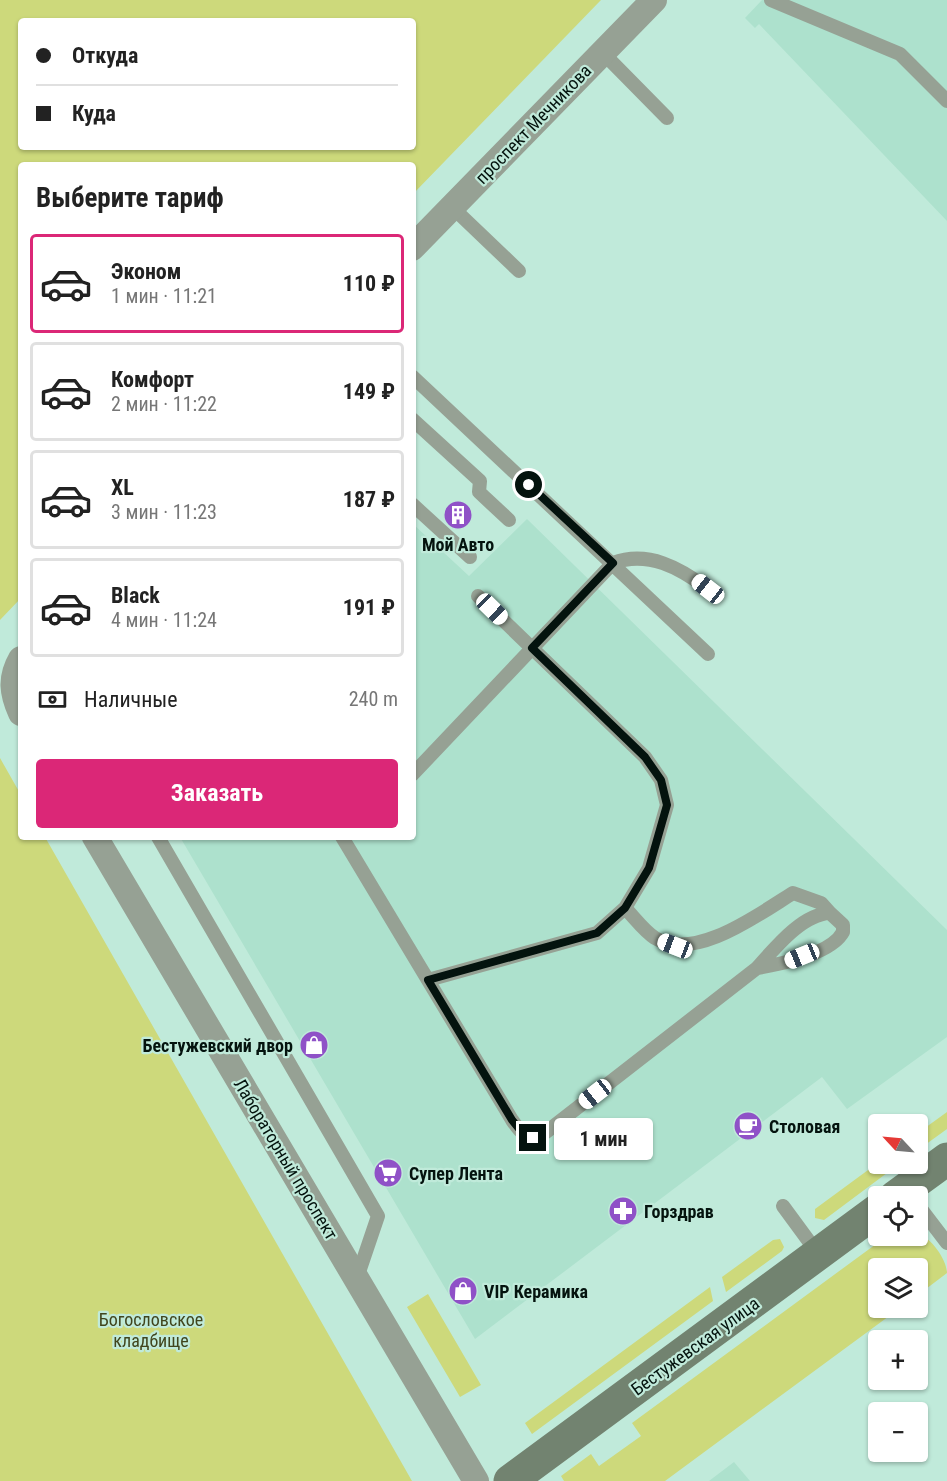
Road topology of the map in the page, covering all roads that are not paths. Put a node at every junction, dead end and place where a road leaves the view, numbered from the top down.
1 (654, 0) edge
2 (771, 0) edge
3 (603, 53) junction
4 (947, 101) edge
5 (667, 118) dead end
6 (452, 207) junction
7 (416, 244) edge
8 (519, 271) dead end
9 (416, 380) edge
10 (416, 423) edge
11 (416, 508) edge
12 (509, 520) dead end
13 (470, 557) dead end
14 (613, 563) junction
15 (708, 589) dead end
16 (478, 596) dead end
17 (532, 648) junction
18 (708, 654) dead end
19 (11, 670) edge
20 (18, 706) edge
21 (416, 771) edge
22 (96, 840) edge
23 (160, 840) edge
24 (349, 840) edge
25 (625, 908) junction
26 (830, 914) junction
27 (757, 968) junction
28 (428, 980) junction
29 (947, 1159) edge
30 (919, 1186) edge
31 (783, 1206) dead end
32 (868, 1217) edge
33 (928, 1221) edge
34 (947, 1243) edge
35 (819, 1255) junction
36 (357, 1278) junction
37 (476, 1481) edge
38 (510, 1481) edge

1 - 3 street, проспект Мечникова
2 - 4 lane
3 - 5 lane
3 - 6 street, проспект Мечникова
6 - 7 street, проспект Мечникова
6 - 8 lane
9 - 14 lane
10 - 12 lane
11 - 13 lane
14 - 15 lane
14 - 17 lane
14 - 18 lane
16 - 17 lane
17 - 21 lane
17 - 25 lane
19 - 20 street
22 - 36 street, Лабораторный проспект
23 - 36 lane
24 - 28 lane
25 - 26 lane
25 - 28 lane
26 - 27 lane
26 - 27 lane
27 - 28 lane
29 - 30 street
31 - 35 lane
32 - 35 street, Бестужевская улица
33 - 34 lane
35 - 38 street, Бестужевская улица
36 - 37 street, Лабораторный проспект

